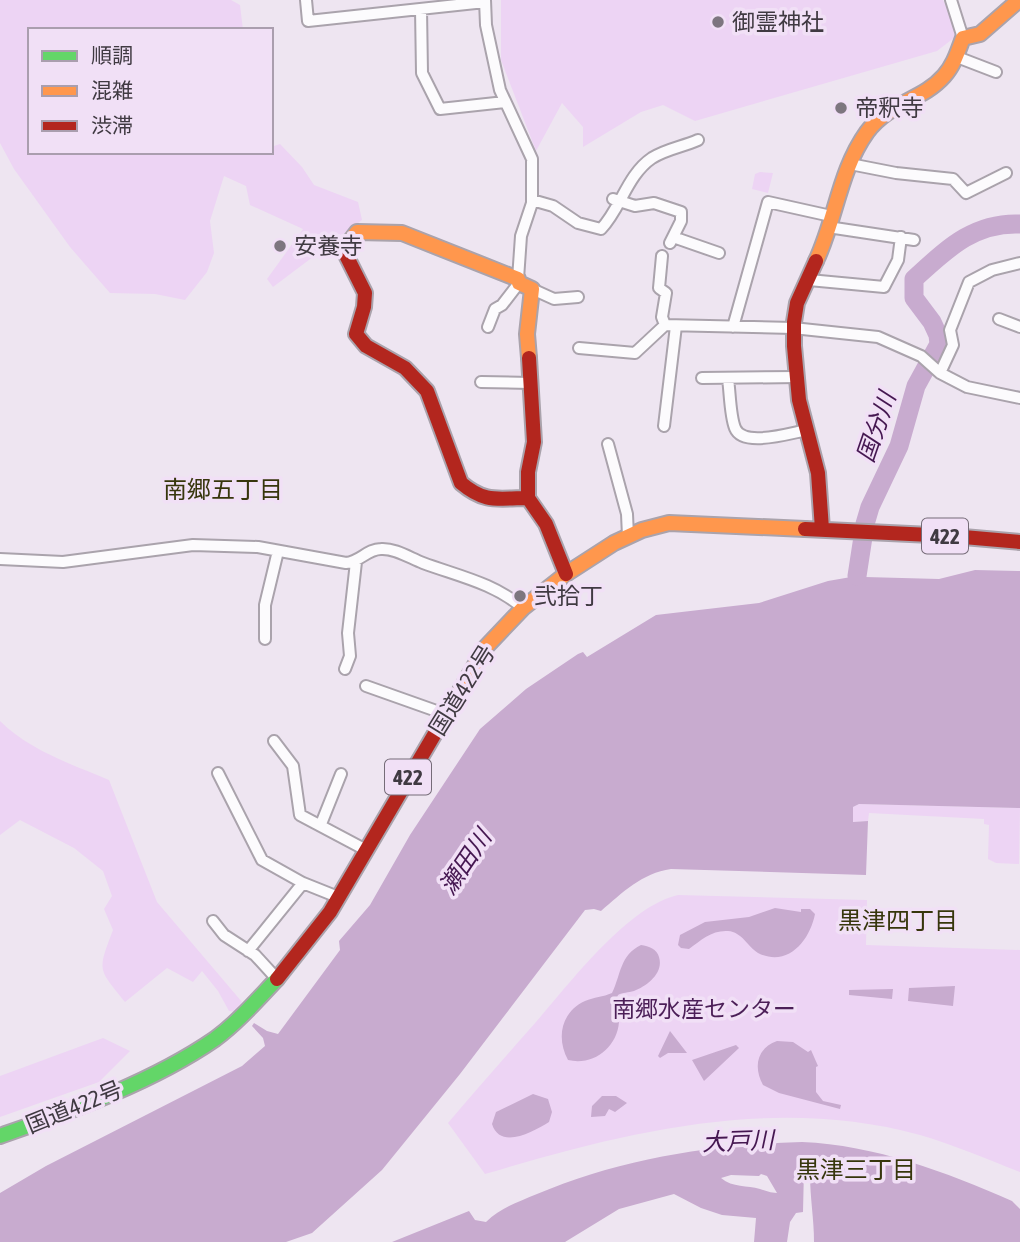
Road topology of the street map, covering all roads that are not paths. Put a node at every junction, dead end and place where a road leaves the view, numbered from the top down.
1 (306, 0) edge
2 (951, 0) edge
3 (1019, 0) edge
4 (485, 1) edge
5 (421, 9) junction
6 (963, 38) junction
7 (957, 57) junction
8 (996, 72) dead end
9 (505, 102) junction
10 (698, 140) dead end
11 (850, 164) junction
12 (1006, 173) dead end
13 (532, 200) junction
14 (616, 200) junction
15 (830, 221) junction
16 (901, 237) junction
17 (914, 240) dead end
18 (719, 253) dead end
19 (662, 256) dead end
20 (1020, 263) edge
21 (809, 280) junction
22 (523, 284) junction
23 (578, 297) dead end
24 (999, 319) dead end
25 (671, 326) junction
26 (488, 327) dead end
27 (733, 327) junction
28 (1020, 327) edge
29 (793, 328) junction
30 (579, 348) dead end
31 (937, 370) junction
32 (798, 377) junction
33 (702, 378) dead end
34 (728, 379) junction
35 (481, 382) dead end
36 (530, 383) junction
37 (1020, 398) edge
38 (664, 426) dead end
39 (807, 430) junction
40 (608, 444) dead end
41 (528, 498) junction
42 (822, 529) junction
43 (628, 536) junction
44 (1020, 542) edge
45 (278, 551) junction
46 (0, 559) edge
47 (356, 562) junction
48 (566, 574) junction
49 (523, 608) junction
50 (265, 639) dead end
51 (345, 668) dead end
52 (366, 686) dead end
53 (445, 714) junction
54 (274, 741) dead end
55 (218, 773) dead end
56 (341, 774) dead end
57 (321, 824) junction
58 (366, 850) junction
59 (303, 883) junction
60 (338, 897) junction
61 (214, 921) dead end
62 (248, 951) junction
63 (277, 979) junction
64 (0, 1136) edge

1 - 5 street
2 - 6 street
3 - 6 main road
4 - 5 street
4 - 9 street
5 - 9 street
6 - 7 main road
7 - 8 street
7 - 11 main road
9 - 13 street
10 - 14 street
11 - 12 street
11 - 15 main road
13 - 14 street
13 - 22 street
14 - 18 street
15 - 16 street
15 - 21 main road
15 - 27 street
16 - 17 street
16 - 21 street
19 - 25 street
20 - 31 street
21 - 29 main road
22 - 23 street
22 - 26 street
22 - 36 main road
22 - 41 main road
24 - 28 street
25 - 27 street
25 - 30 street
25 - 38 street
27 - 29 street
29 - 31 street
29 - 32 main road
31 - 37 street
32 - 34 street
32 - 39 main road
33 - 34 street
34 - 39 street
35 - 36 street
36 - 41 main road
39 - 42 main road
40 - 43 street
41 - 48 main road
42 - 43 main road, 国道422号 / 422
42 - 44 main road, 国道422号 / 422
43 - 48 main road, 国道422号 / 422
45 - 46 street
45 - 47 street
45 - 50 street
47 - 49 street
47 - 51 street
48 - 49 main road, 国道422号 / 422
49 - 53 main road, 国道422号 / 422
52 - 53 street
53 - 58 main road, 国道422号 / 422
54 - 57 street
55 - 59 street
56 - 57 street
57 - 58 street
58 - 60 main road, 国道422号 / 422
59 - 60 street
59 - 62 street
60 - 63 main road, 国道422号 / 422
61 - 62 street
62 - 63 street
63 - 64 main road, 国道422号 / 422

